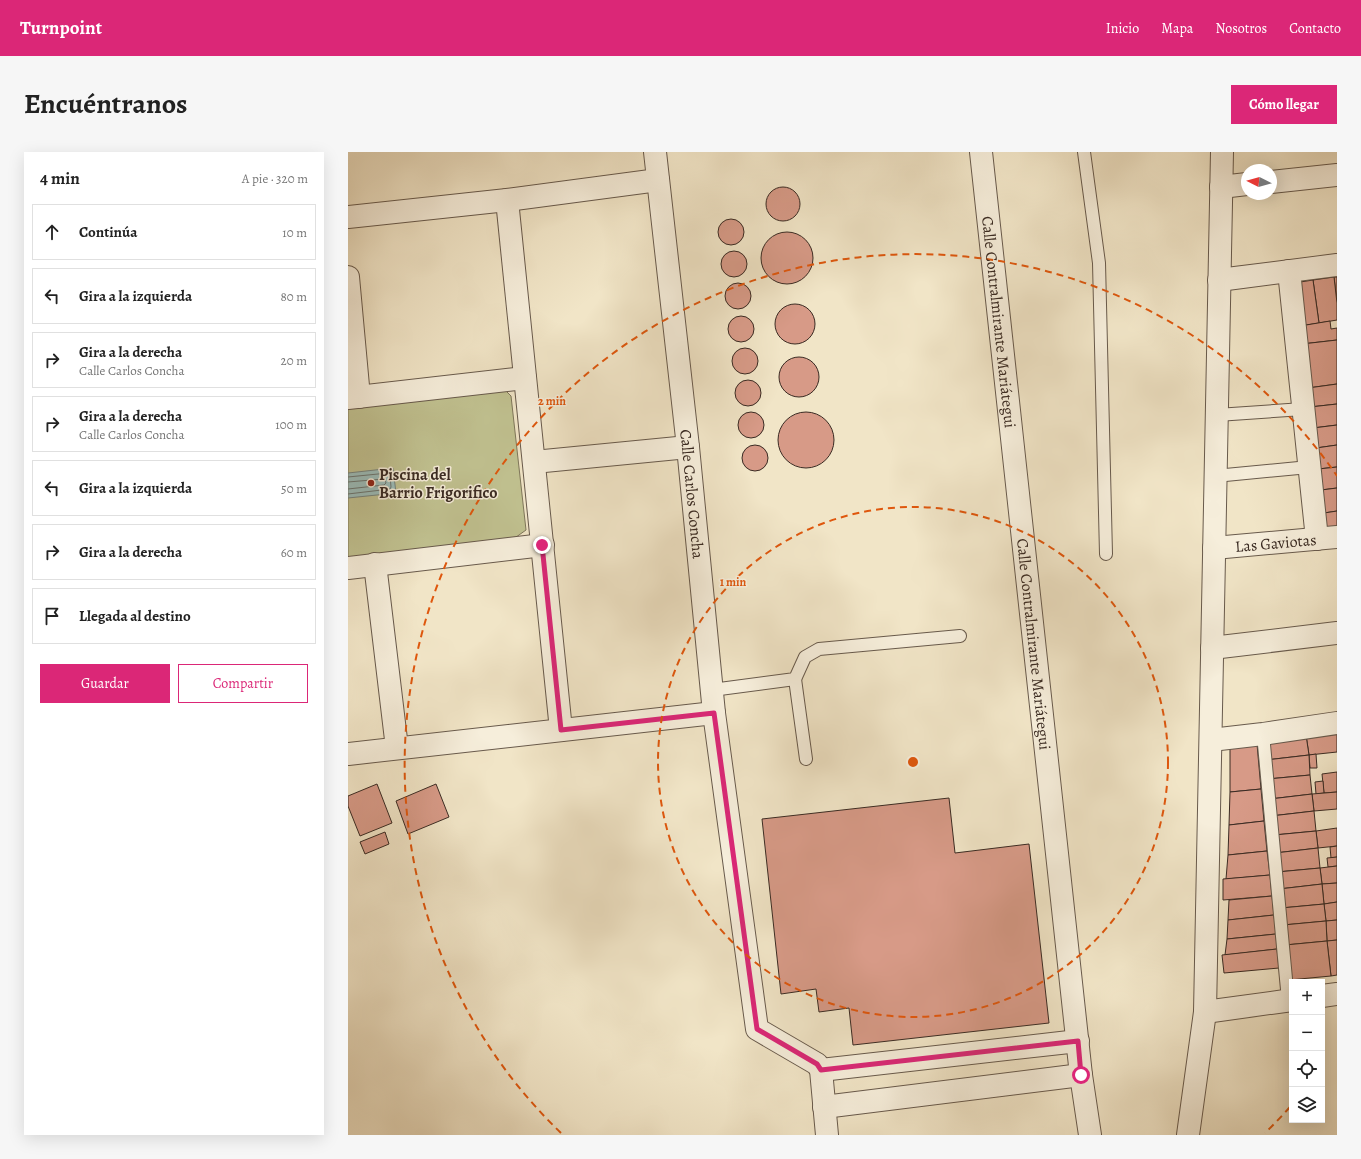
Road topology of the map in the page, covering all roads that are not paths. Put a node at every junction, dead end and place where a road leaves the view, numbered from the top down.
1 (655, 152) edge
2 (981, 152) edge
3 (1084, 152) edge
4 (1222, 152) edge
5 (1337, 174) edge
6 (658, 180) junction
7 (1277, 181) edge
8 (1241, 185) edge
9 (1221, 187) junction
10 (507, 200) junction
11 (348, 217) edge
12 (1337, 265) edge
13 (1289, 271) junction
14 (348, 277) edge
15 (1219, 280) junction
16 (525, 378) junction
17 (354, 397) edge
18 (1304, 409) junction
19 (1217, 415) junction
20 (688, 447) junction
21 (534, 462) junction
22 (1310, 467) junction
23 (1215, 476) junction
24 (1327, 538) edge
25 (542, 545) junction
26 (1214, 548) junction
27 (1106, 554) dead end
28 (375, 564) junction
29 (348, 568) edge
30 (1337, 633) edge
31 (960, 636) dead end
32 (1212, 648) junction
33 (795, 679) junction
34 (712, 690) junction
35 (714, 713) junction
36 (1337, 723) edge
37 (561, 730) junction
38 (1263, 734) junction
39 (1211, 740) junction
40 (397, 748) junction
41 (348, 754) edge
42 (806, 759) dead end
43 (1289, 990) edge
44 (1337, 994) edge
45 (1325, 996) edge
46 (1289, 1000) edge
47 (1204, 1012) junction
48 (1078, 1041) junction
49 (821, 1070) junction
50 (1081, 1075) junction
51 (824, 1107) junction
52 (827, 1135) edge
53 (1090, 1135) edge
54 (1188, 1135) edge

1 - 6 street, Calle Carlos Concha
2 - 48 street, Calle Contralmirante Mariátegui
3 - 27 lane
4 - 9 street
5 - 7 street
6 - 10 street
6 - 20 street, Calle Carlos Concha
8 - 9 street
9 - 15 street
10 - 11 street
10 - 16 street
12 - 13 street
13 - 15 street
13 - 18 street
14 - 17 street
15 - 19 street
16 - 17 street
16 - 21 street
18 - 19 lane
18 - 22 street
19 - 23 street
20 - 21 street
20 - 34 street, Calle Carlos Concha
21 - 25 street
22 - 23 lane
22 - 24 street
23 - 26 street
24 - 26 street, Las Gaviotas
25 - 28 street
25 - 37 street
26 - 32 street
28 - 29 street
28 - 40 street
30 - 32 street
31 - 33 lane
32 - 39 street
33 - 34 lane
33 - 42 lane
34 - 35 street, Calle Carlos Concha
35 - 37 street
35 - 49 street, Calle Carlos Concha
36 - 38 street
37 - 40 street
38 - 39 street
38 - 43 lane
39 - 47 street
40 - 41 street
44 - 45 street
46 - 47 street
47 - 54 street
48 - 49 street
48 - 50 street, Calle Contralmirante Mariátegui
49 - 51 street
50 - 51 street
50 - 53 street, Calle Contralmirante Mariátegui
51 - 52 street

